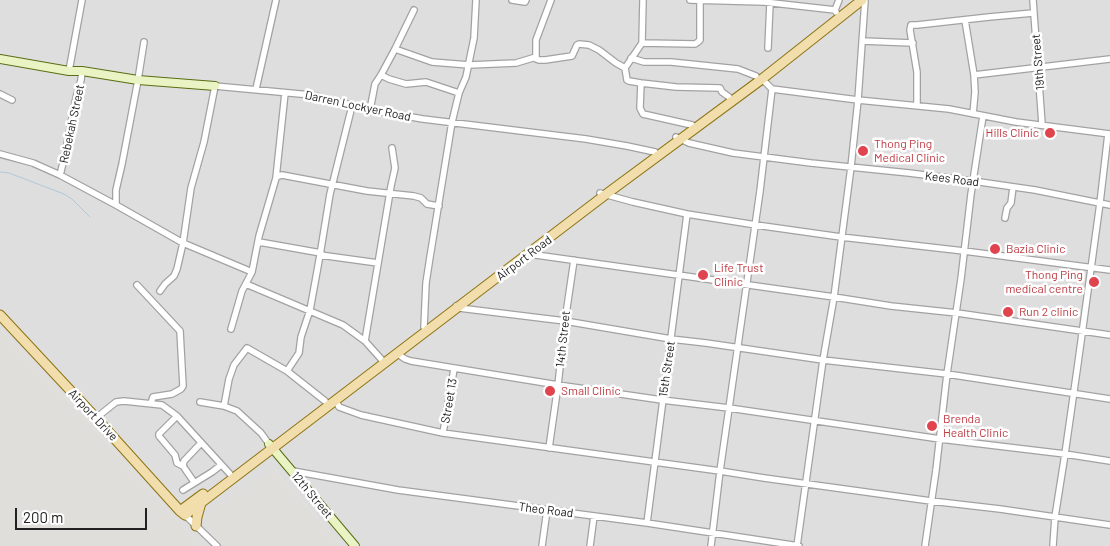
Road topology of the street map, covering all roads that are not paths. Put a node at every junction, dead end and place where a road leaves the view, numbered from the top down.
1 (82, 0) edge
2 (276, 0) edge
3 (476, 0) edge
4 (512, 0) edge
5 (526, 0) edge
6 (551, 0) edge
7 (643, 0) edge
8 (690, 0) edge
9 (700, 0) edge
10 (839, 0) edge
11 (855, 0) edge
12 (864, 0) edge
13 (1033, 0) edge
14 (770, 3) junction
15 (414, 10) dead end
16 (836, 12) junction
17 (1033, 13) junction
18 (965, 20) junction
19 (862, 40) junction
20 (144, 42) dead end
21 (642, 43) junction
22 (913, 43) junction
23 (768, 48) dead end
24 (395, 49) junction
25 (536, 57) junction
26 (631, 58) junction
27 (0, 59) edge
28 (1110, 59) edge
29 (469, 65) junction
30 (625, 68) junction
31 (1038, 68) junction
32 (69, 70) junction
33 (82, 71) junction
34 (381, 75) junction
35 (974, 75) junction
36 (759, 77) junction
37 (138, 80) junction
38 (641, 83) junction
39 (215, 86) junction
40 (256, 89) junction
41 (772, 89) junction
42 (286, 93) dead end
43 (459, 93) junction
44 (0, 94) edge
45 (729, 97) junction
46 (12, 100) dead end
47 (858, 100) junction
48 (917, 105) junction
49 (352, 106) junction
50 (370, 110) junction
51 (973, 114) junction
52 (983, 116) junction
53 (452, 122) junction
54 (1042, 124) junction
55 (692, 125) junction
56 (1109, 134) edge
57 (678, 138) junction
58 (392, 148) dead end
59 (655, 152) junction
60 (0, 154) edge
61 (765, 157) junction
62 (851, 167) junction
63 (60, 176) junction
64 (276, 178) junction
65 (974, 181) junction
66 (332, 185) junction
67 (1013, 187) junction
68 (390, 194) junction
69 (602, 194) junction
70 (1100, 203) junction
71 (116, 205) junction
72 (1110, 205) edge
73 (439, 206) junction
74 (687, 214) junction
75 (1005, 218) dead end
76 (756, 225) junction
77 (841, 237) junction
78 (259, 242) junction
79 (183, 244) junction
80 (964, 251) junction
81 (320, 254) junction
82 (530, 254) junction
83 (574, 260) junction
84 (378, 263) junction
85 (1090, 267) junction
86 (1110, 270) edge
87 (252, 272) junction
88 (680, 275) junction
89 (246, 284) junction
90 (747, 284) junction
91 (137, 285) dead end
92 (160, 291) dead end
93 (834, 297) junction
94 (457, 306) junction
95 (310, 310) junction
96 (956, 313) junction
97 (0, 316) edge
98 (565, 321) junction
99 (424, 326) junction
100 (231, 329) dead end
101 (1082, 331) junction
102 (1110, 335) edge
103 (671, 339) junction
104 (365, 341) junction
105 (739, 347) junction
106 (398, 354) junction
107 (382, 360) junction
108 (822, 360) junction
109 (454, 369) junction
110 (287, 371) junction
111 (947, 374) junction
112 (558, 385) junction
113 (1073, 394) junction
114 (1110, 399) edge
115 (662, 400) junction
116 (325, 401) junction
117 (336, 401) junction
118 (200, 402) dead end
119 (151, 403) junction
120 (224, 406) junction
121 (730, 408) junction
122 (177, 416) junction
123 (96, 418) junction
124 (814, 420) junction
125 (443, 433) junction
126 (940, 439) junction
127 (201, 443) junction
128 (270, 446) junction
129 (549, 448) junction
130 (1066, 454) junction
131 (1110, 461) edge
132 (655, 462) junction
133 (221, 465) junction
134 (182, 466) junction
135 (293, 471) junction
136 (720, 471) junction
137 (230, 474) junction
138 (194, 482) junction
139 (805, 483) junction
140 (184, 490) dead end
141 (170, 499) junction
142 (931, 501) junction
143 (197, 502) junction
144 (547, 510) junction
145 (182, 513) junction
146 (594, 516) junction
147 (1055, 517) junction
148 (647, 523) junction
149 (1110, 525) edge
150 (196, 526) junction
151 (713, 533) junction
152 (217, 546) edge
153 (355, 546) edge
154 (542, 546) edge
155 (590, 546) edge
156 (711, 546) edge
157 (797, 546) edge
158 (925, 546) edge
159 (1053, 546) edge

1 - 32 street
2 - 40 street
3 - 29 street
4 - 5 street
6 - 25 street
7 - 21 street
8 - 9 street
9 - 14 street
9 - 21 street
10 - 16 street
11 - 16 main road, Airport Road
12 - 19 street
12 - 36 main road, Airport Road
13 - 17 street, 19th Street
14 - 16 street
14 - 23 street
15 - 24 street
16 - 36 main road, Airport Road
17 - 18 street
17 - 31 street, 19th Street
18 - 22 street
18 - 35 street
19 - 22 street
19 - 47 street
20 - 37 street
21 - 26 street
22 - 48 street
24 - 29 street
24 - 34 street
25 - 29 street
25 - 30 street
26 - 30 street
26 - 36 street
27 - 32 street, Darren Lockyer Road
28 - 31 street
29 - 43 street
30 - 38 street
31 - 35 street
31 - 54 street, 19th Street
32 - 33 street, Darren Lockyer Road
33 - 37 street, Darren Lockyer Road
33 - 63 street, Rebekah Street
34 - 43 street
34 - 50 street
35 - 51 street
36 - 41 street
36 - 45 main road, Airport Road
36 - 57 main road, Airport Road
37 - 39 street, Darren Lockyer Road
37 - 71 street
38 - 45 street
38 - 55 street
39 - 40 street, Darren Lockyer Road
39 - 79 street
40 - 49 street, Darren Lockyer Road
41 - 47 street
41 - 61 street
42 - 64 street
43 - 53 street
44 - 46 street
45 - 55 main road, Airport Road
47 - 48 street
47 - 62 street
48 - 51 street
49 - 50 street, Darren Lockyer Road
49 - 66 street
50 - 53 street, Darren Lockyer Road
51 - 52 street
52 - 54 street
52 - 65 street
53 - 59 street, Darren Lockyer Road
53 - 73 street
54 - 56 street
55 - 57 main road, Airport Road
56 - 70 street
57 - 59 main road, Airport Road
57 - 61 street, Kees Road
57 - 69 main road, Airport Road
58 - 68 street
59 - 69 main road, Airport Road
60 - 63 street
61 - 62 street, Kees Road
61 - 76 street
62 - 65 street, Kees Road
62 - 77 street
63 - 71 street
64 - 66 street
64 - 78 street
65 - 67 street, Kees Road
65 - 80 street
66 - 68 street
66 - 81 street
67 - 70 street, Kees Road
67 - 75 street
68 - 73 street
68 - 84 street
69 - 74 street
69 - 82 main road, Airport Road
69 - 94 main road, Airport Road
70 - 72 street, Kees Road
70 - 85 street
71 - 79 street
73 - 99 street
74 - 76 street
74 - 88 street, 15th Street
76 - 77 street
76 - 90 street
77 - 80 street
77 - 93 street
78 - 81 street
78 - 87 street
79 - 87 street
79 - 92 street
80 - 85 street
80 - 96 street
81 - 84 street
81 - 95 street
82 - 83 street
82 - 94 main road, Airport Road
83 - 88 street
83 - 98 street, 14th Street
84 - 104 street
85 - 86 street
85 - 101 street
87 - 89 street
88 - 90 street
88 - 103 street, 15th Street
89 - 95 street
89 - 100 street
90 - 93 street
90 - 105 street
91 - 119 street
93 - 96 street
93 - 108 street
94 - 98 street
94 - 99 main road, Airport Road
94 - 106 main road, Airport Road
95 - 104 street
95 - 110 street
96 - 101 street
96 - 111 street
97 - 123 main road, Airport Drive
98 - 103 street
98 - 112 street, 14th Street
99 - 107 main road, Airport Road
101 - 102 street
101 - 113 street
103 - 105 street
103 - 115 street, 15th Street
104 - 107 street
105 - 108 street
105 - 121 street
106 - 109 street
106 - 117 main road, Airport Road
107 - 116 main road, Airport Road
108 - 111 street
108 - 124 street
109 - 112 street
109 - 125 street, Street 13
110 - 116 street
110 - 120 street
111 - 113 street
111 - 126 street
112 - 115 street
112 - 129 street, 14th Street
113 - 114 street
113 - 130 street
115 - 121 street
115 - 132 street, 15th Street
116 - 128 main road, Airport Road
117 - 125 street
117 - 128 main road, Airport Road
118 - 120 street
119 - 122 street
119 - 123 street
120 - 128 street
121 - 124 street
121 - 136 street
122 - 127 street
122 - 134 street
123 - 141 main road, Airport Drive
124 - 126 street
124 - 139 street
125 - 129 street
126 - 130 street
126 - 142 street
127 - 133 street
127 - 134 street
128 - 135 street, 12th Street
128 - 137 main road, Airport Road
128 - 143 main road, Airport Road
129 - 132 street
130 - 131 street
130 - 147 street
132 - 136 street
132 - 148 street, 15th Street
133 - 137 street
133 - 138 street
134 - 138 street
135 - 144 street, Theo Road
135 - 153 street, 12th Street
136 - 139 street
136 - 151 street
137 - 143 main road, Airport Road
138 - 140 street
139 - 142 street
139 - 157 street
141 - 143 main road
141 - 145 main road, Airport Drive
142 - 147 street
142 - 158 street
143 - 145 main road, Airport Road
143 - 150 main road
144 - 146 street, Theo Road
144 - 154 street
145 - 150 street
146 - 148 street, Theo Road
146 - 155 street
147 - 149 street
147 - 159 street
148 - 151 street, Theo Road
150 - 152 street
151 - 156 street
151 - 157 street, Theo Road

